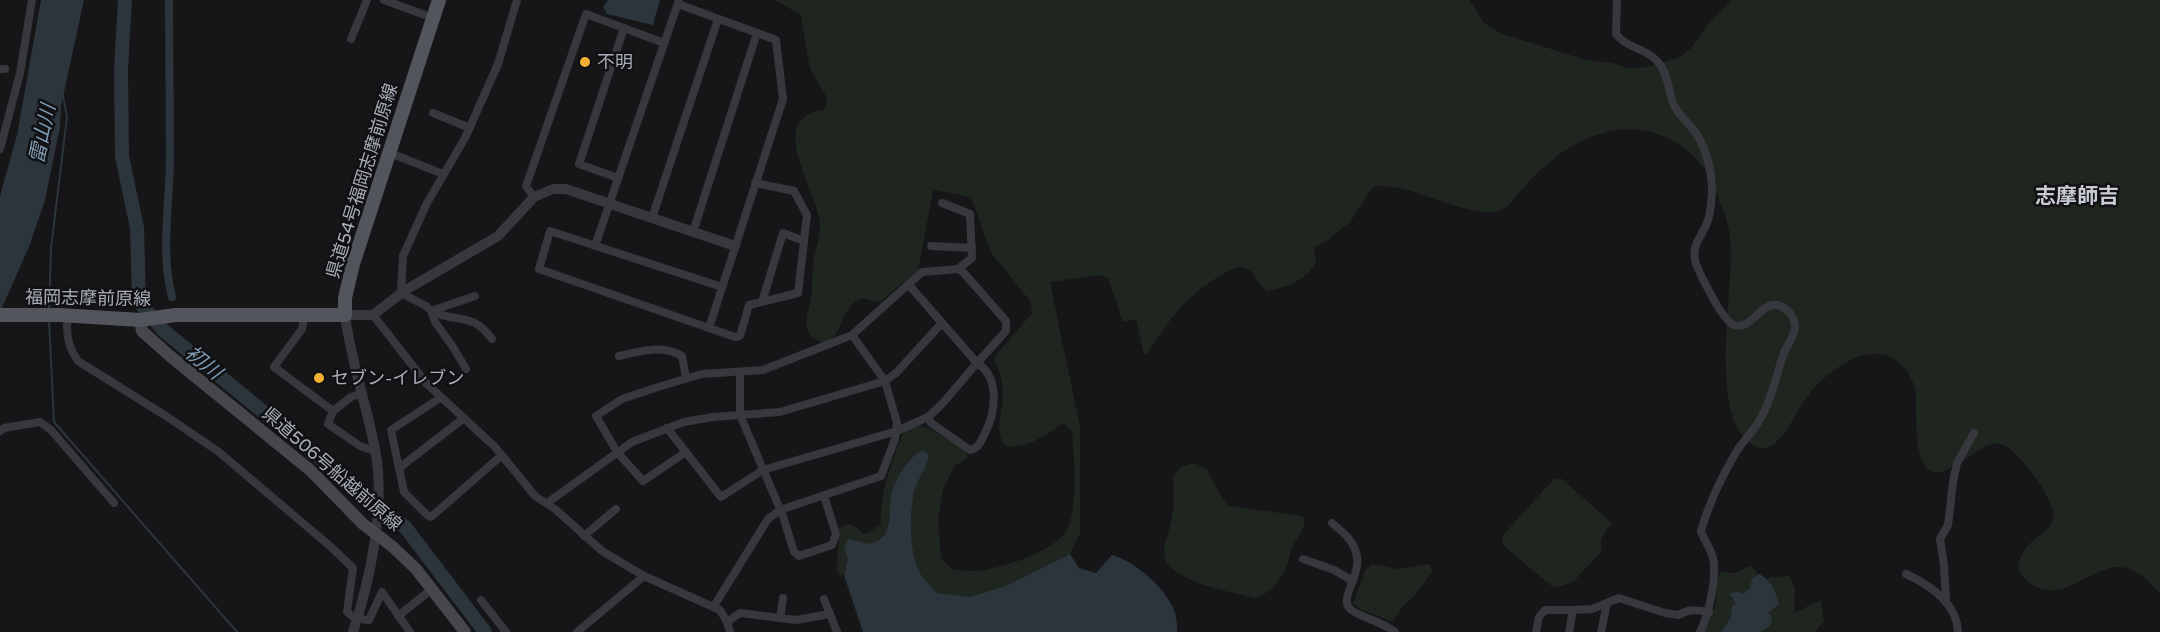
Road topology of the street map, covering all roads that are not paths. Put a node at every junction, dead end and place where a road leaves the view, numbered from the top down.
1 (32, 0) edge
2 (367, 0) edge
3 (384, 0) edge
4 (439, 0) edge
5 (517, 0) edge
6 (1617, 0) edge
7 (679, 2) edge
8 (433, 18) junction
9 (717, 19) junction
10 (624, 28) junction
11 (757, 33) junction
12 (351, 39) dead end
13 (664, 43) junction
14 (433, 113) dead end
15 (470, 128) junction
16 (0, 149) edge
17 (390, 153) junction
18 (443, 174) junction
19 (618, 178) junction
20 (755, 183) junction
21 (534, 197) junction
22 (942, 203) dead end
23 (609, 204) junction
24 (652, 218) junction
25 (693, 232) junction
26 (804, 241) junction
27 (595, 246) junction
28 (735, 246) junction
29 (931, 246) dead end
30 (972, 249) junction
31 (958, 269) junction
32 (909, 285) junction
33 (722, 287) junction
34 (401, 293) junction
35 (475, 296) dead end
36 (762, 302) junction
37 (431, 311) junction
38 (0, 315) edge
39 (64, 315) junction
40 (305, 315) junction
41 (345, 315) junction
42 (373, 315) junction
43 (141, 320) junction
44 (942, 323) junction
45 (709, 328) junction
46 (852, 335) junction
47 (492, 339) dead end
48 (619, 356) dead end
49 (977, 363) junction
50 (466, 369) dead end
51 (740, 372) junction
52 (687, 378) junction
53 (885, 381) junction
54 (360, 394) junction
55 (440, 398) junction
56 (333, 411) junction
57 (740, 415) junction
58 (927, 417) junction
59 (464, 418) junction
60 (667, 428) junction
61 (0, 431) edge
62 (897, 431) junction
63 (1974, 433) dead end
64 (617, 452) junction
65 (686, 452) junction
66 (375, 453) junction
67 (502, 455) junction
68 (399, 468) junction
69 (763, 470) junction
70 (824, 496) junction
71 (114, 503) dead end
72 (547, 503) junction
73 (616, 509) dead end
74 (780, 510) junction
75 (1332, 523) dead end
76 (375, 528) junction
77 (584, 536) junction
78 (1303, 560) dead end
79 (1906, 574) dead end
80 (644, 576) junction
81 (1353, 581) junction
82 (432, 589) junction
83 (783, 598) dead end
84 (824, 599) dead end
85 (481, 600) dead end
86 (1946, 601) junction
87 (1607, 603) junction
88 (714, 606) junction
89 (1573, 610) junction
90 (1709, 612) junction
91 (830, 614) junction
92 (398, 616) junction
93 (780, 618) junction
94 (357, 619) junction
95 (728, 622) junction
96 (353, 632) edge
97 (410, 632) edge
98 (465, 632) edge
99 (506, 632) edge
100 (577, 632) edge
101 (730, 632) edge
102 (837, 632) edge
103 (1395, 632) edge
104 (1536, 632) edge
105 (1569, 632) edge
106 (1601, 632) edge
107 (1700, 632) edge
108 (1958, 632) edge

1 - 16 street
2 - 12 street
3 - 8 street
4 - 8 main road, 県道54号福岡志摩前原線
5 - 15 street
6 - 90 street
7 - 9 street
7 - 13 street
8 - 17 main road, 県道54号福岡志摩前原線
9 - 11 street
9 - 24 street
10 - 13 street
10 - 19 street
10 - 21 street
11 - 20 street
11 - 25 street
13 - 19 street
14 - 15 street
15 - 18 street
17 - 18 street
17 - 41 main road, 県道54号福岡志摩前原線
18 - 34 street
19 - 23 street
20 - 26 street
20 - 28 street
21 - 23 street
21 - 34 street
22 - 30 street
23 - 24 street
23 - 27 street
24 - 25 street
25 - 28 street
26 - 36 street
26 - 36 street
27 - 33 street
27 - 45 street
28 - 33 street
29 - 30 street
30 - 31 street
31 - 32 street
31 - 49 street
32 - 44 street
32 - 46 street
33 - 45 street
34 - 37 street
34 - 42 street
35 - 37 street
36 - 45 street
37 - 47 street
37 - 50 street
38 - 39 main road, 福岡志摩前原線
39 - 43 main road, 福岡志摩前原線
39 - 94 street
40 - 41 main road
40 - 43 main road, 福岡志摩前原線
40 - 56 street
41 - 42 street
41 - 54 street
42 - 55 street
43 - 76 main road, 県道506号船越前原線
44 - 49 street
44 - 53 street
46 - 51 street
46 - 53 street
48 - 52 street
49 - 58 street
49 - 58 street
51 - 52 street
51 - 57 street
52 - 64 street
53 - 57 street
53 - 62 street
54 - 56 street
54 - 66 street
55 - 59 street
55 - 68 street
56 - 66 street
57 - 60 street
57 - 69 street
58 - 62 street
59 - 67 street
59 - 68 street
60 - 64 street
60 - 65 street
61 - 71 street
62 - 69 street
62 - 70 street
63 - 86 street
64 - 65 street
64 - 72 street
65 - 69 street
66 - 76 street
67 - 68 street
67 - 72 street
69 - 74 street
70 - 74 street
70 - 74 street
72 - 77 street
73 - 77 street
74 - 88 street
75 - 81 street
76 - 82 main road, 県道506号船越前原線
76 - 94 street
77 - 80 street
78 - 81 street
79 - 86 street
80 - 88 street
80 - 100 street
81 - 103 street
82 - 92 street
82 - 98 main road, 県道506号船越前原線
83 - 93 street
84 - 91 street
85 - 99 street
86 - 108 street
87 - 89 street
87 - 90 street
87 - 106 street
88 - 95 street
89 - 104 street
89 - 105 street
90 - 107 street
91 - 93 street
91 - 102 street
92 - 94 street
92 - 97 street
93 - 95 street
94 - 96 street
95 - 101 street

